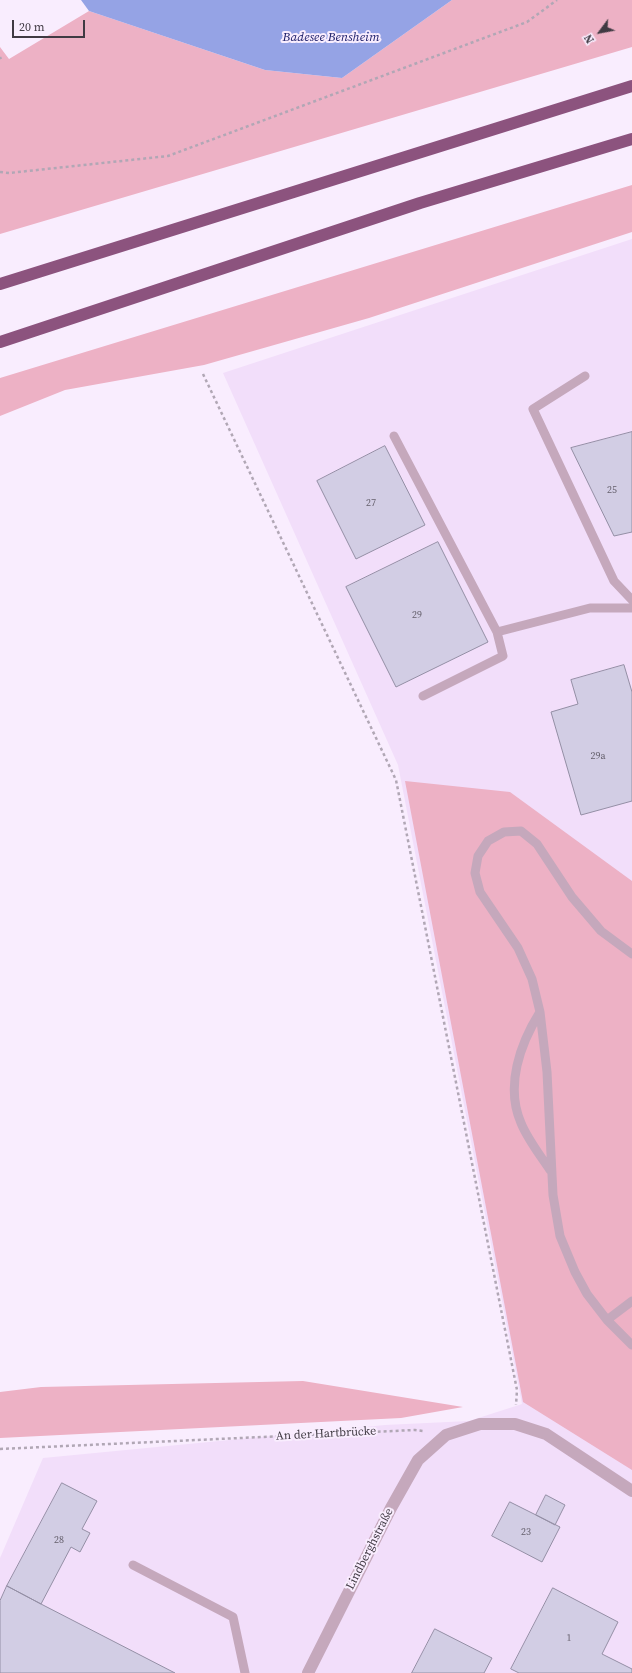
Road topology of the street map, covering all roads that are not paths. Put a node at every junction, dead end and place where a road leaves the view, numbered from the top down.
1 (632, 86) edge
2 (632, 139) edge
3 (0, 284) edge
4 (0, 342) edge
5 (585, 376) dead end
6 (394, 436) dead end
7 (632, 600) edge
8 (632, 608) edge
9 (497, 632) junction
10 (423, 696) dead end
11 (632, 954) edge
12 (540, 1012) junction
13 (551, 1172) junction
14 (632, 1301) edge
15 (607, 1320) junction
16 (632, 1346) edge
17 (632, 1491) edge
18 (134, 1565) dead end
19 (244, 1673) edge
20 (308, 1673) edge

1 - 3 highway
2 - 4 highway
5 - 7 lane
6 - 9 lane
8 - 9 lane
9 - 10 lane
11 - 12 lane
12 - 13 lane
12 - 13 lane
13 - 15 lane
14 - 15 lane
15 - 16 lane
17 - 20 street, Lindberghstraße
18 - 19 lane

